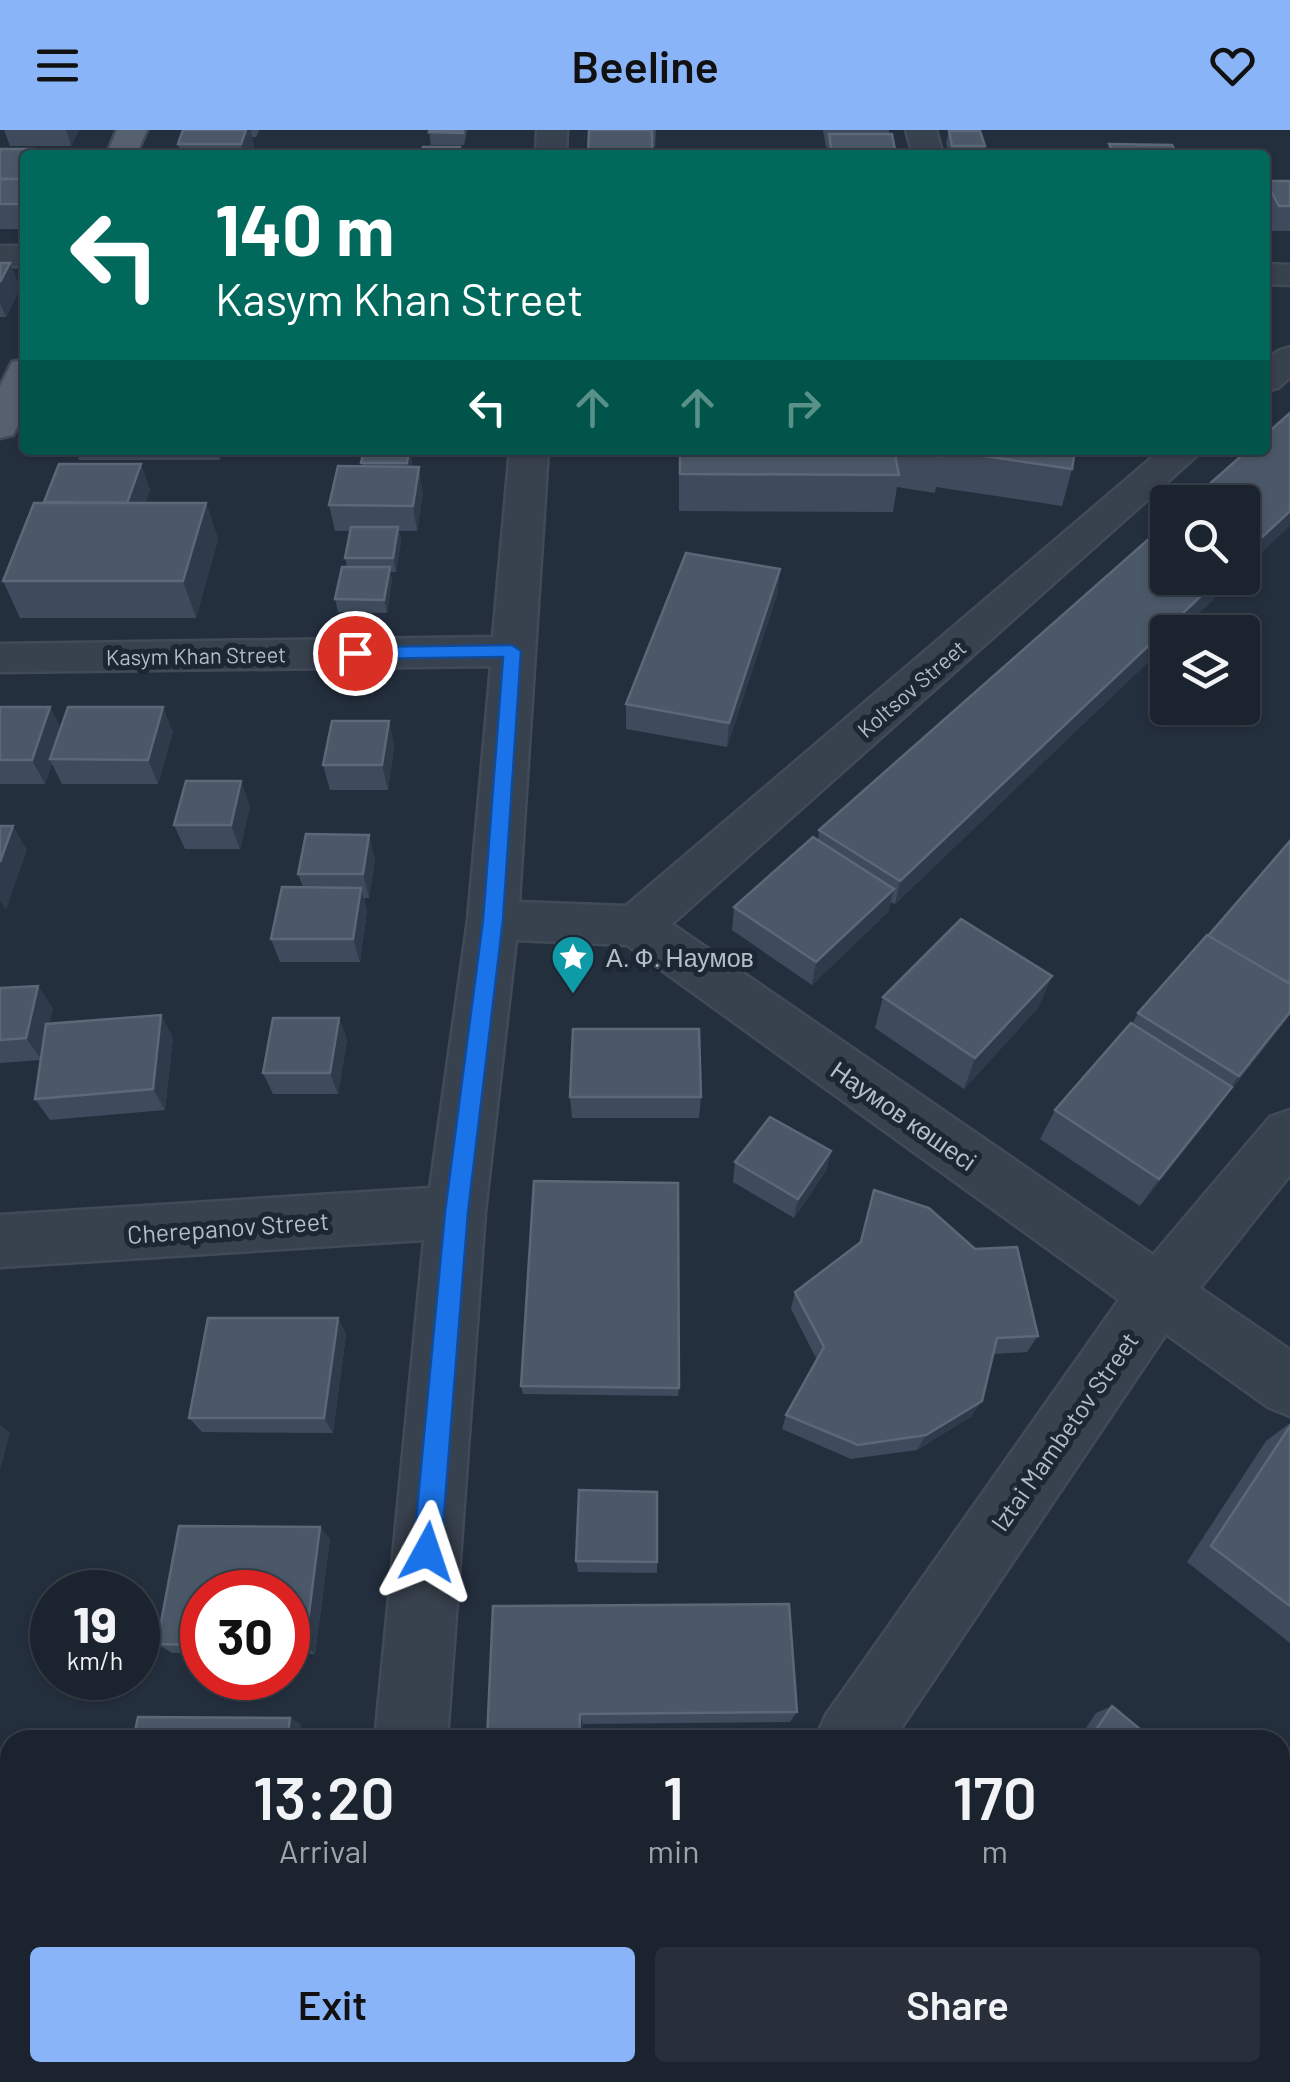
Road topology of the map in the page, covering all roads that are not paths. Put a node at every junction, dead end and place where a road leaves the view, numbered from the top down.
1 (1290, 358) edge
2 (1270, 376) edge
3 (20, 381) edge
4 (0, 427) edge
5 (529, 455) edge
6 (1178, 455) edge
7 (512, 651) junction
8 (0, 658) edge
9 (493, 920) junction
10 (637, 926) junction
11 (1290, 1134) edge
12 (456, 1212) junction
13 (0, 1241) edge
14 (1158, 1294) junction
15 (1290, 1386) edge
16 (411, 1730) edge
17 (859, 1730) edge

1 - 2 street
3 - 4 main road
5 - 7 street
6 - 10 street, Koltsov Street
7 - 8 street, Kasym Khan Street
7 - 9 street
9 - 10 street
9 - 12 street
10 - 14 street, Наумов көшесі
11 - 14 street, Iztai Mambetov Street
12 - 13 street, Cherepanov Street
12 - 16 street
14 - 15 street, Наумов көшесі
14 - 17 street, Iztai Mambetov Street

